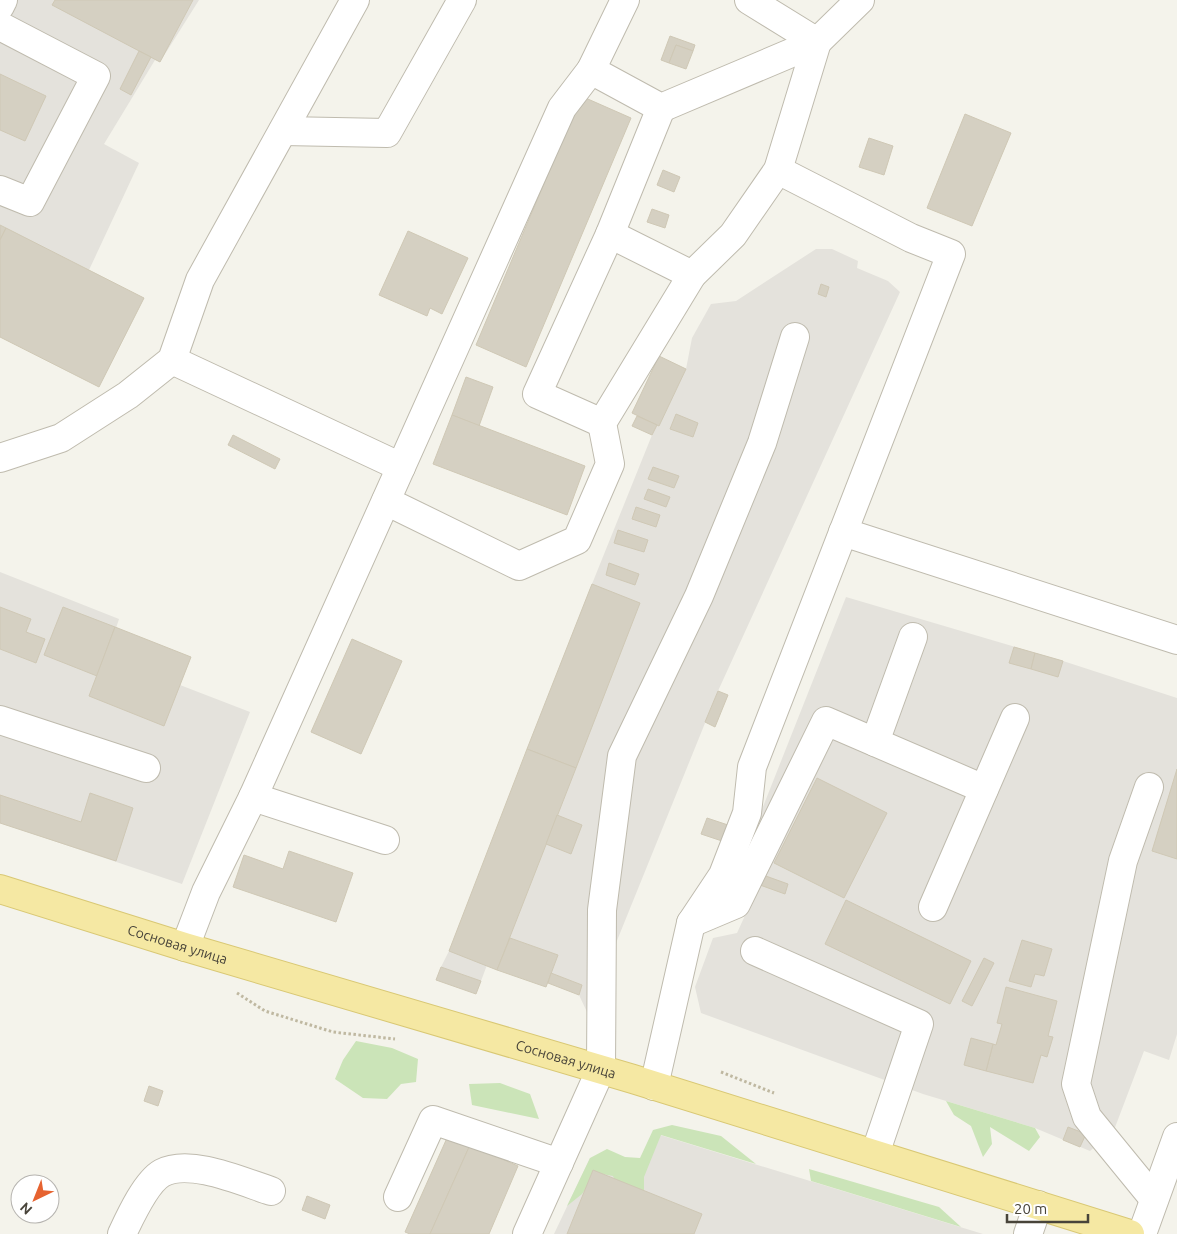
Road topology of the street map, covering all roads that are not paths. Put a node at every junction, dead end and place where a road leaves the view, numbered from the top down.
1 (3, 0) edge
2 (355, 0) edge
3 (462, 0) edge
4 (625, 0) edge
5 (749, 0) edge
6 (860, 0) edge
7 (0, 6) edge
8 (0, 26) edge
9 (817, 42) junction
10 (591, 70) junction
11 (660, 108) junction
12 (282, 131) junction
13 (778, 170) junction
14 (0, 190) edge
15 (610, 234) junction
16 (692, 275) junction
17 (795, 337) dead end
18 (172, 360) junction
19 (602, 423) junction
20 (0, 458) edge
21 (401, 467) junction
22 (386, 501) junction
23 (843, 532) junction
24 (914, 637) dead end
25 (1177, 640) edge
26 (1016, 718) dead end
27 (0, 720) edge
28 (875, 742) junction
29 (146, 768) dead end
30 (1148, 787) dead end
31 (984, 789) junction
32 (253, 797) junction
33 (385, 840) dead end
34 (0, 888) edge
35 (933, 907) dead end
36 (691, 923) junction
37 (185, 947) junction
38 (756, 951) dead end
39 (601, 1069) junction
40 (654, 1086) junction
41 (1177, 1137) edge
42 (875, 1154) junction
43 (559, 1163) junction
44 (271, 1191) dead end
45 (398, 1198) dead end
46 (1154, 1200) junction
47 (1038, 1205) junction
48 (122, 1234) edge
49 (527, 1234) edge
50 (1028, 1234) edge
51 (1130, 1234) edge
52 (1142, 1234) edge

1 - 7 street
2 - 12 street
3 - 12 street
4 - 10 street
5 - 9 street
6 - 9 street
8 - 14 street
9 - 11 street
9 - 13 street
10 - 11 street
10 - 21 street
11 - 15 street
12 - 18 street
13 - 16 street
13 - 23 street
15 - 16 street
15 - 19 street
16 - 19 street
17 - 39 street
18 - 20 street
18 - 21 street
19 - 22 street
21 - 22 street
22 - 32 street
23 - 25 street
23 - 36 street
24 - 28 street
26 - 31 street
27 - 29 street
28 - 31 street
28 - 36 street
30 - 46 street
31 - 35 street
32 - 33 street
32 - 37 street
34 - 37 main road, Сосновая улица
36 - 40 street
37 - 39 main road, Сосновая улица
38 - 42 street
39 - 40 main road, Сосновая улица
39 - 43 street
40 - 42 main road, Сосновая улица
41 - 46 street
42 - 47 main road, Сосновая улица
43 - 45 street
43 - 49 street
44 - 48 street
46 - 52 street
47 - 50 street
47 - 51 main road, Сосновая улица

